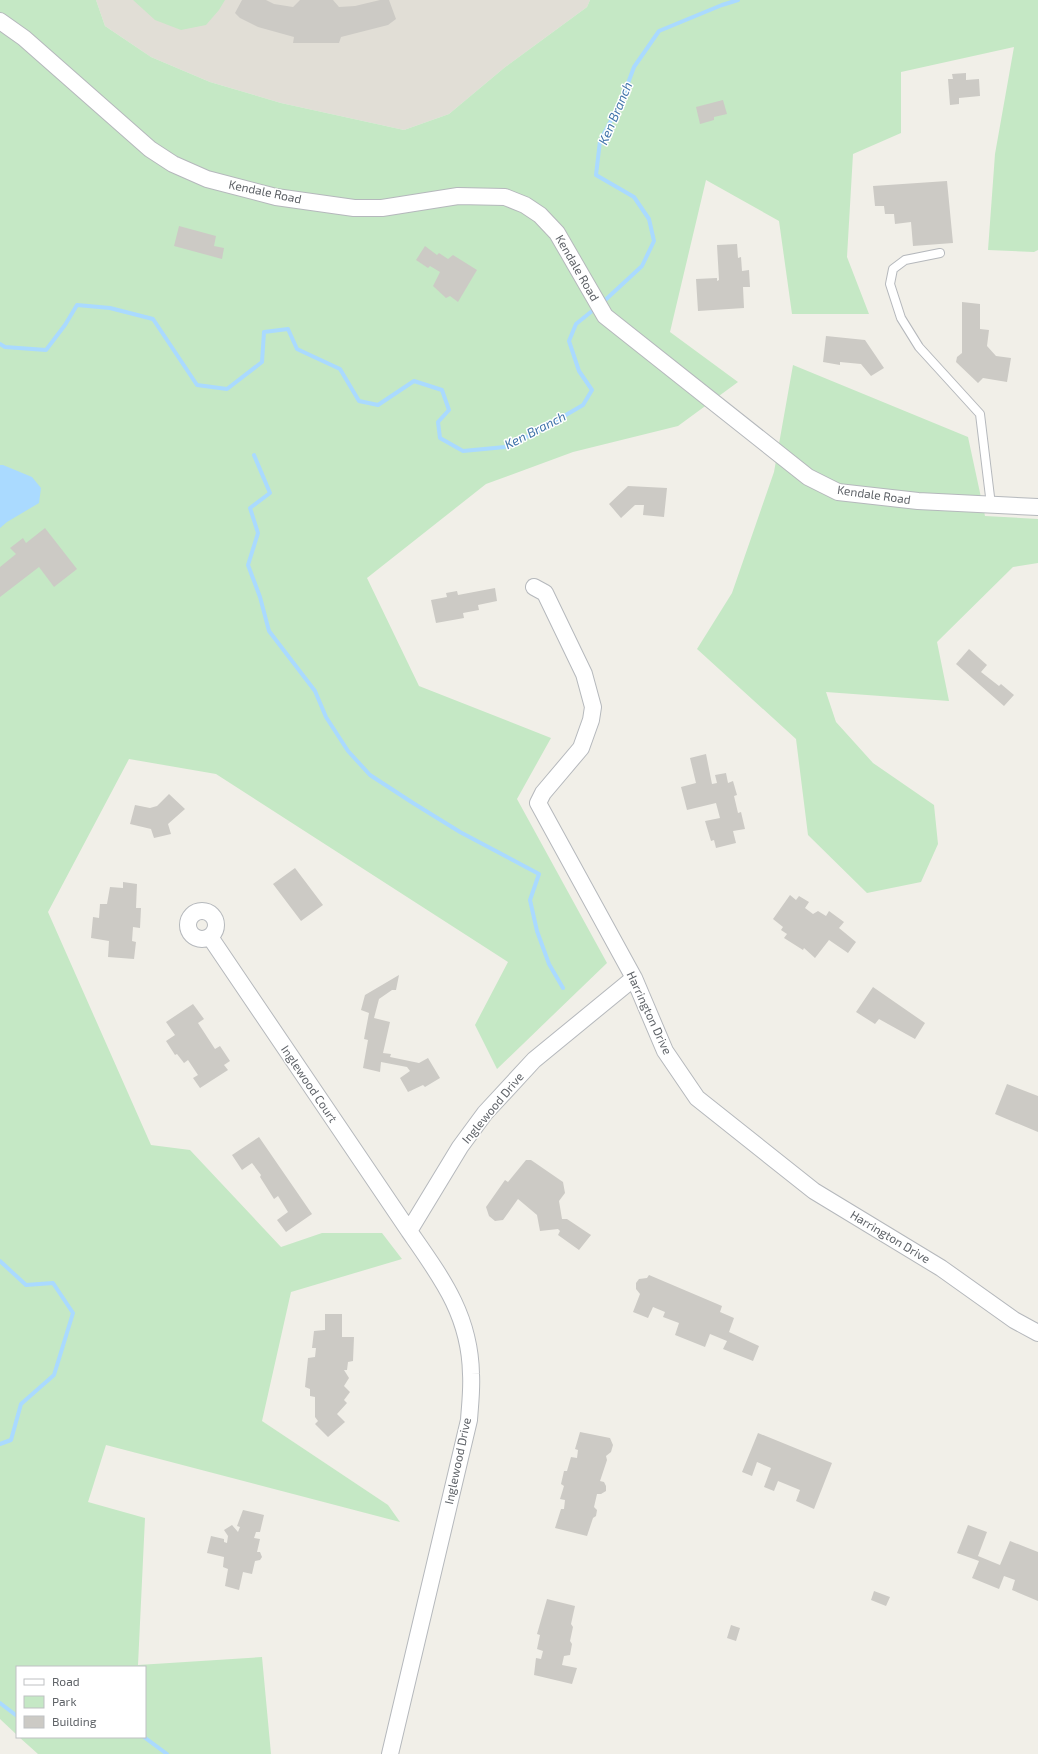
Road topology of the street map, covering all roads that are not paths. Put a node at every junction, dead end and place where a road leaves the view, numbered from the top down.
1 (0, 21) edge
2 (940, 253) dead end
3 (991, 505) junction
4 (1038, 507) edge
5 (534, 587) dead end
6 (210, 937) dead end
7 (634, 978) junction
8 (409, 1231) junction
9 (1038, 1333) edge
10 (390, 1754) edge

1 - 3 street, Kendale Road
2 - 3 lane
3 - 4 street, Kendale Road
5 - 7 street, Harrington Drive
6 - 8 street, Inglewood Court
7 - 8 street, Inglewood Drive
7 - 9 street, Harrington Drive
8 - 10 street, Inglewood Drive

